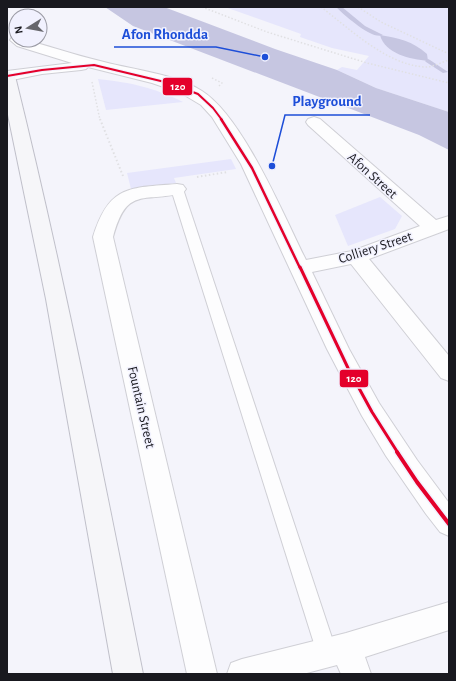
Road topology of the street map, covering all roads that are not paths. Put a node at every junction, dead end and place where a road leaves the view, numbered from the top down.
1 (38, 48) edge
2 (94, 65) junction
3 (7, 76) edge
4 (314, 122) dead end
5 (177, 189) joint
6 (441, 225) edge
7 (356, 257) junction
8 (300, 268) junction
9 (448, 368) edge
10 (449, 524) edge
11 (449, 616) edge
12 (343, 658) edge
13 (128, 674) edge
14 (202, 674) edge
15 (242, 674) edge

1 - 2 street
2 - 3 street
2 - 8 street
3 - 13 main road
4 - 6 street, Afon Street
5 - 12 lane
5 - 14 street, Fountain Street
6 - 7 street, Colliery Street
7 - 8 street, Colliery Street
7 - 9 street
8 - 10 street
11 - 12 street
12 - 15 street

